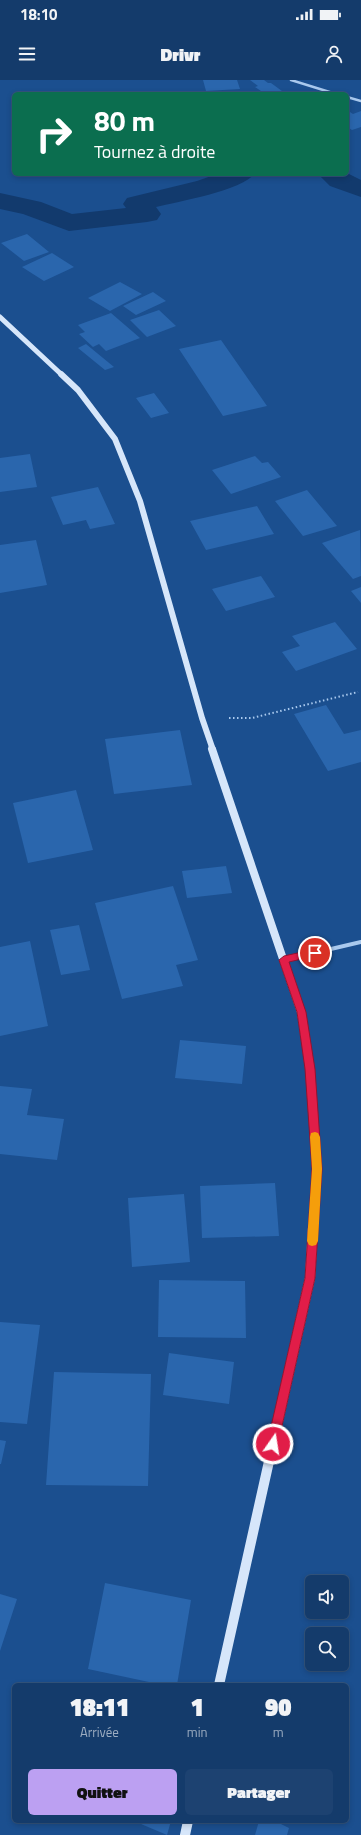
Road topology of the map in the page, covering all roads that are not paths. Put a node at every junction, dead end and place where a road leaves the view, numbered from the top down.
1 (292, 80) edge
2 (330, 92) edge
3 (349, 98) edge
4 (361, 101) edge
5 (0, 317) edge
6 (361, 942) edge
7 (284, 960) junction
8 (219, 1683) edge
9 (188, 1823) edge
10 (185, 1835) edge

1 - 2 street
3 - 4 street
5 - 7 main road
6 - 7 street
7 - 8 main road
9 - 10 main road

